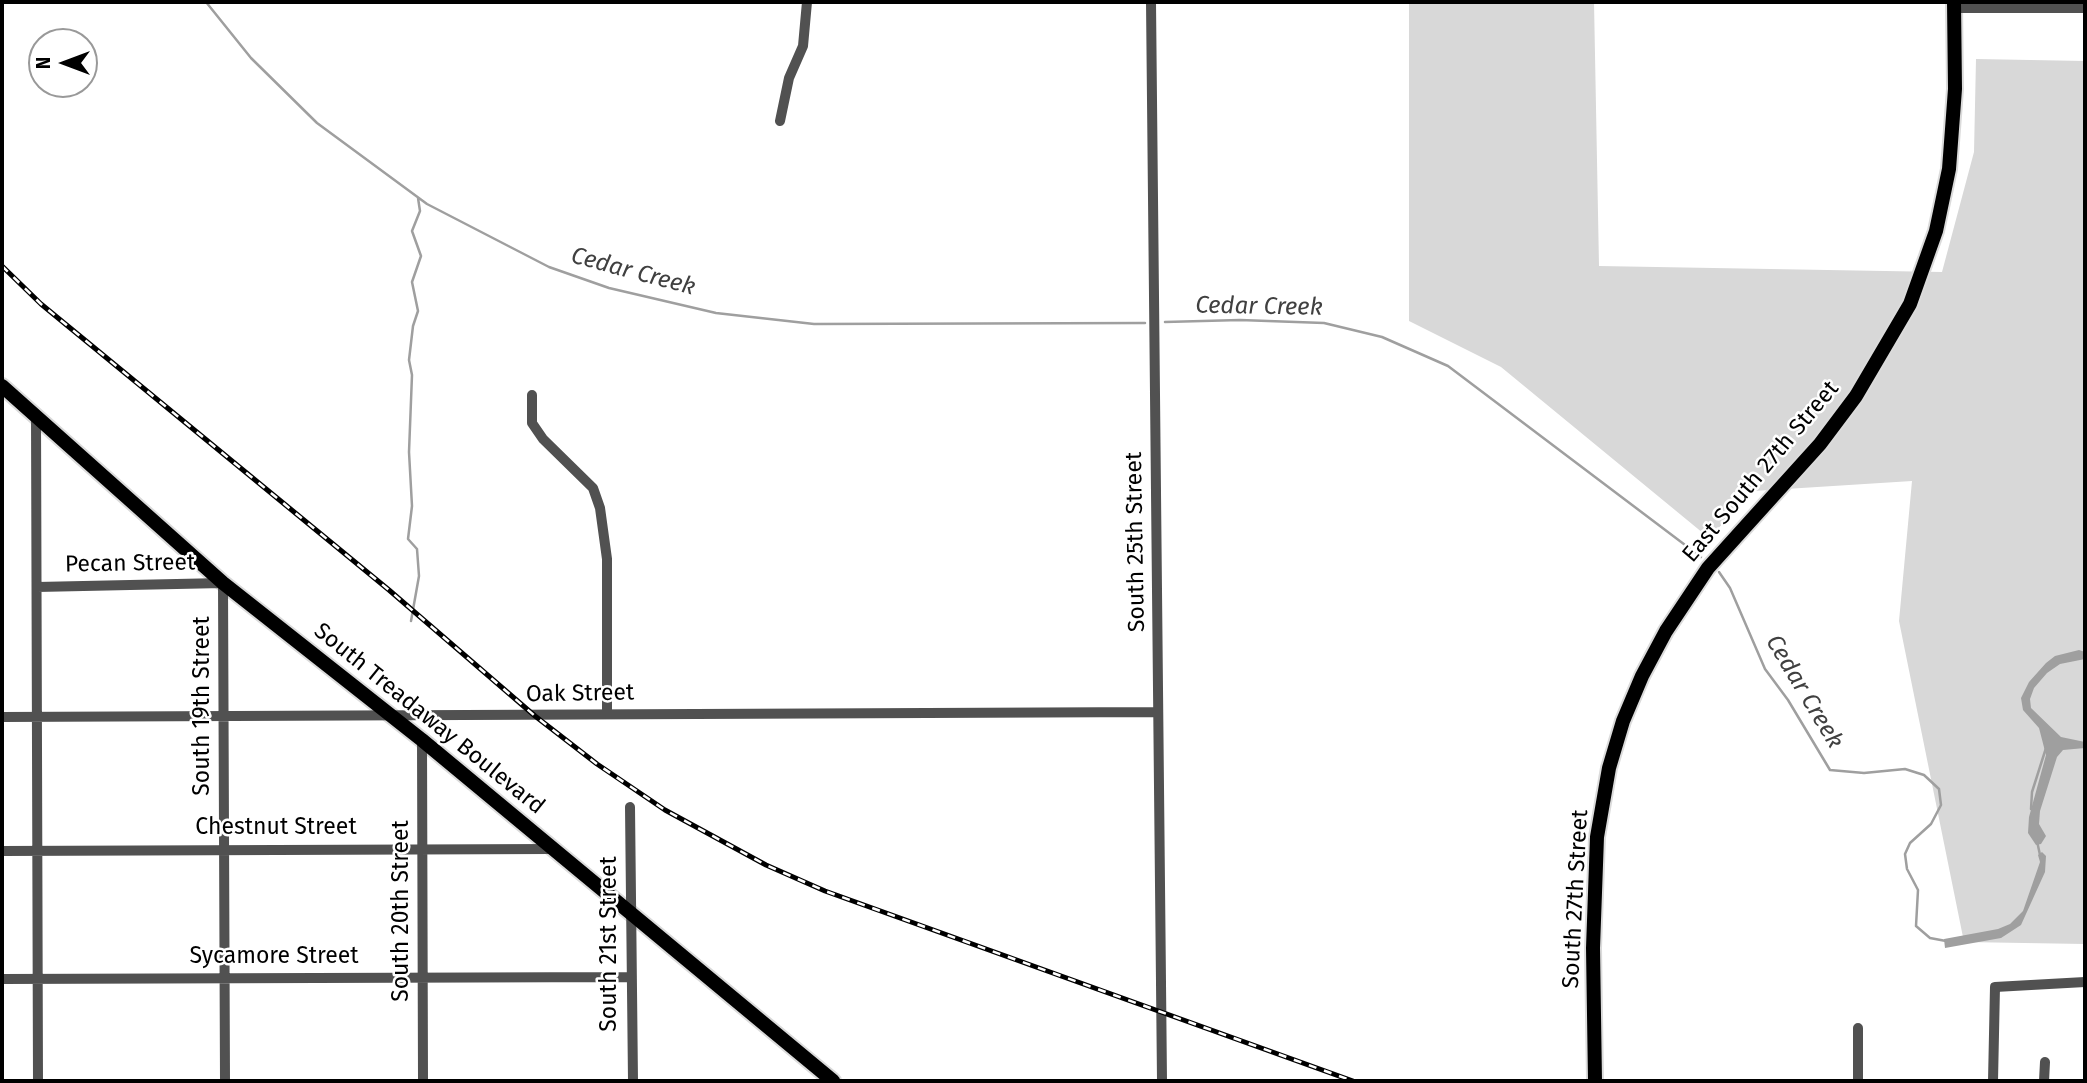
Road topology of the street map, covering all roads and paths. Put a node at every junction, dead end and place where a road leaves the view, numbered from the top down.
1 (807, 2) edge
2 (1151, 2) edge
3 (1954, 5) edge
4 (2025, 5) edge
5 (2081, 6) edge
6 (780, 121) dead end
7 (2, 386) edge
8 (532, 395) dead end
9 (36, 415) junction
10 (223, 583) junction
11 (37, 587) junction
12 (1158, 712) junction
13 (607, 714) junction
14 (223, 715) junction
15 (37, 716) junction
16 (391, 716) junction
17 (2, 717) edge
18 (1623, 721) joint
19 (422, 740) junction
20 (630, 807) dead end
21 (224, 849) junction
22 (423, 849) junction
23 (551, 849) junction
24 (2, 850) edge
25 (38, 850) junction
26 (633, 915) junction
27 (423, 977) junction
28 (630, 977) junction
29 (2, 979) edge
30 (38, 979) junction
31 (224, 979) junction
32 (2085, 982) edge
33 (1858, 1028) dead end
34 (2045, 1062) dead end
35 (38, 1081) edge
36 (225, 1081) edge
37 (423, 1081) edge
38 (632, 1081) edge
39 (833, 1081) edge
40 (1162, 1081) edge
41 (1595, 1081) edge
42 (1858, 1081) edge
43 (1993, 1081) edge
44 (2044, 1081) edge

1 - 6 street
2 - 12 street, South 25th Street
3 - 4 street
3 - 18 main road, East South 27th Street
4 - 5 street
7 - 9 main road, South Treadaway Boulevard
8 - 13 street
9 - 10 main road, South Treadaway Boulevard
9 - 11 street
10 - 11 street, Pecan Street
10 - 14 street, South 19th Street
10 - 16 main road, South Treadaway Boulevard
11 - 15 street
12 - 13 street, Oak Street
12 - 40 street, South 25th Street
13 - 16 street, Oak Street
14 - 15 street, Oak Street
14 - 16 street, Oak Street
14 - 21 street, South 19th Street
15 - 17 street, Oak Street
15 - 25 street
16 - 19 main road, South Treadaway Boulevard
18 - 41 main road, South 27th Street
19 - 22 street, South 20th Street
19 - 23 main road, South Treadaway Boulevard
20 - 26 street, South 21st Street
21 - 22 street, Chestnut Street
21 - 25 street, Chestnut Street
21 - 31 street, South 19th Street
22 - 23 street, Chestnut Street
22 - 27 street, South 20th Street
23 - 26 main road, South Treadaway Boulevard
24 - 25 street, Chestnut Street
25 - 30 street
26 - 28 street, South 21st Street
26 - 39 main road, South Treadaway Boulevard
27 - 28 street, Sycamore Street
27 - 31 street, Sycamore Street
27 - 37 street, South 20th Street
28 - 38 street, South 21st Street
29 - 30 street, Sycamore Street
30 - 31 street, Sycamore Street
30 - 35 street
31 - 36 street, South 19th Street
32 - 43 street
33 - 42 street
34 - 44 street

